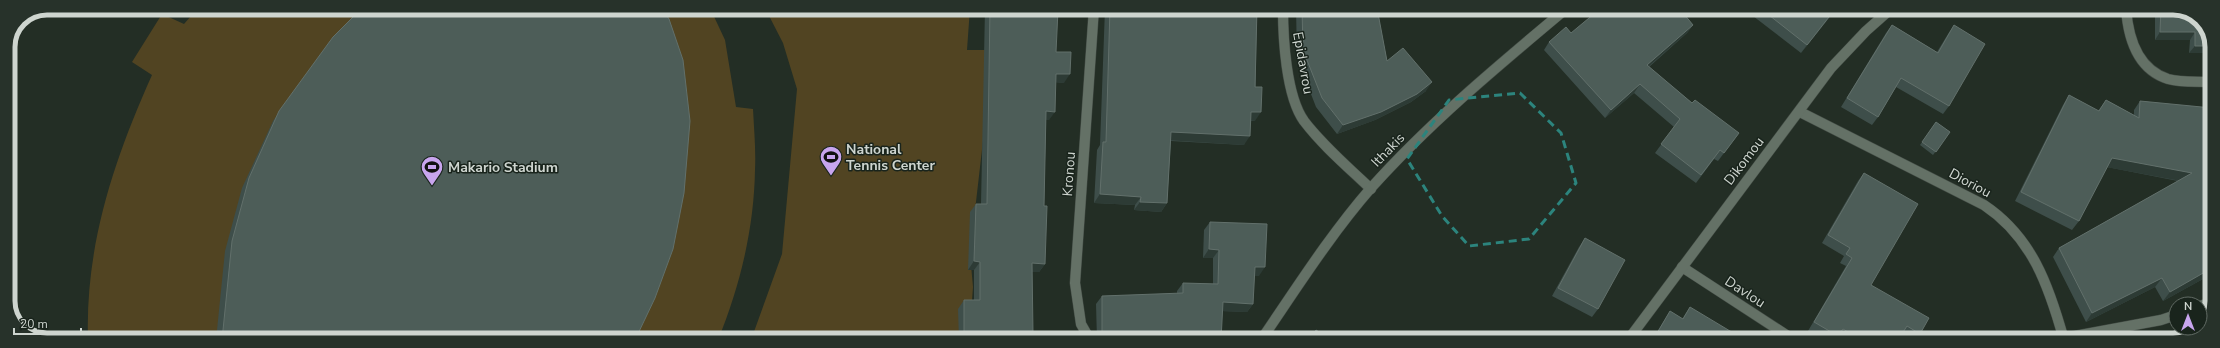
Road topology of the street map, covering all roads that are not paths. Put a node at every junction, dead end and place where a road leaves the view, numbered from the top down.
1 (1094, 15) edge
2 (1283, 15) edge
3 (1559, 15) edge
4 (1884, 15) edge
5 (2127, 15) edge
6 (2205, 82) edge
7 (1800, 112) junction
8 (1371, 189) junction
9 (1682, 267) junction
10 (2168, 318) edge
11 (1086, 333) edge
12 (1266, 333) edge
13 (1633, 333) edge
14 (1783, 333) edge
15 (2062, 333) edge
16 (2095, 333) edge

1 - 11 street, Kronou
2 - 8 street, Epidavrou
3 - 8 street, Ithakis
4 - 7 street, Dikomou
5 - 6 street
7 - 9 street, Dikomou
7 - 15 street, Dioriou
8 - 12 street, Ithakis
9 - 13 street, Dikomou
9 - 14 street, Davlou
10 - 16 street

